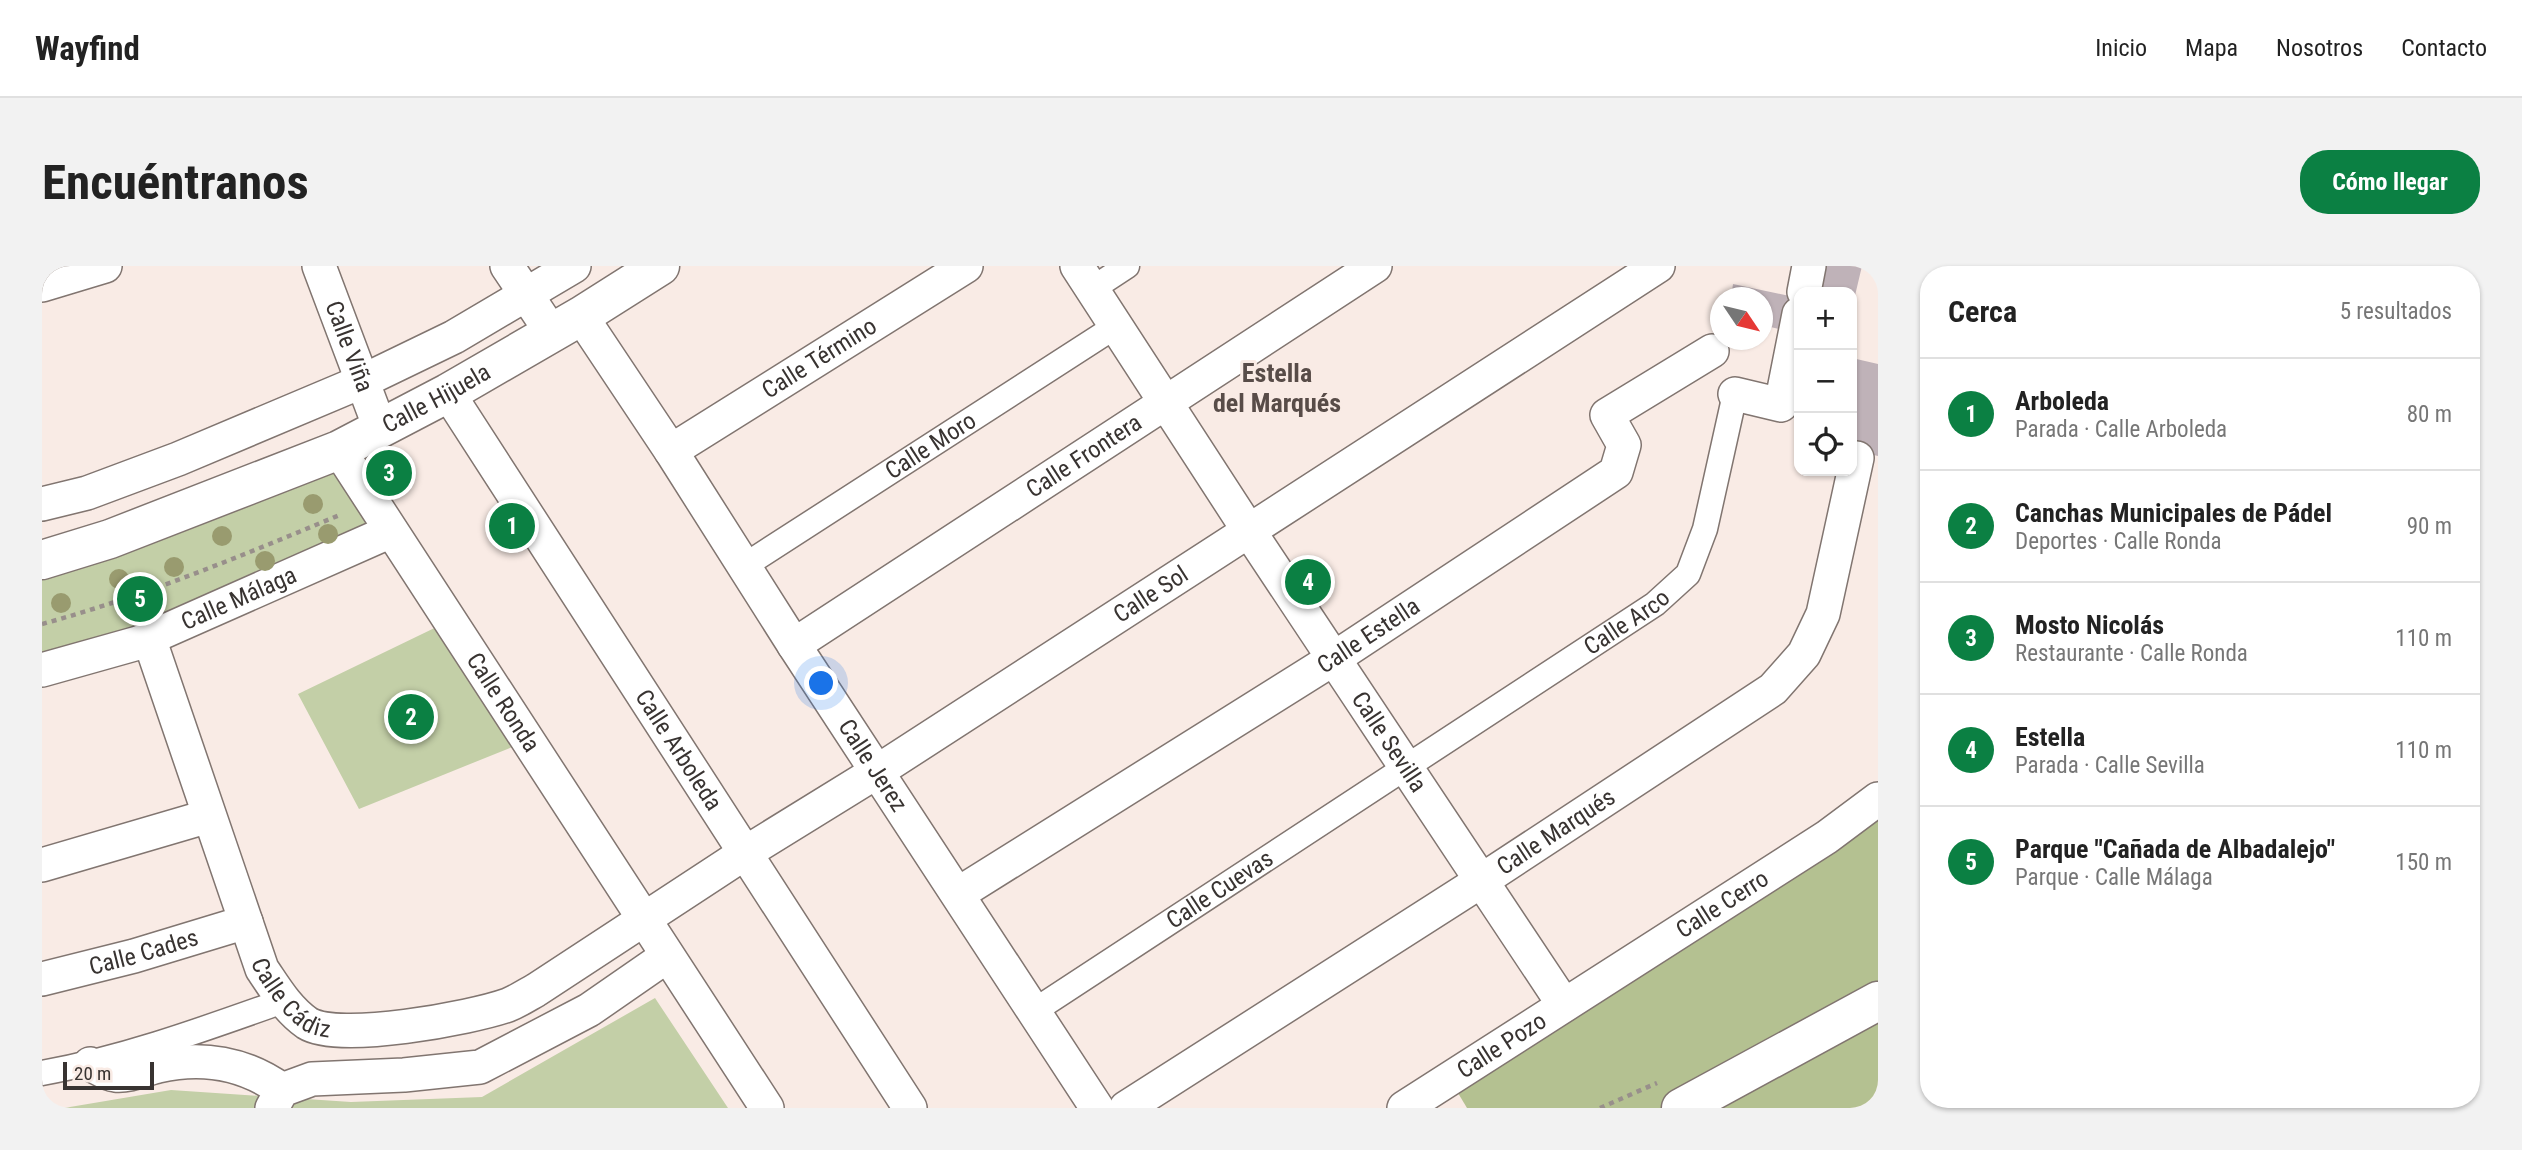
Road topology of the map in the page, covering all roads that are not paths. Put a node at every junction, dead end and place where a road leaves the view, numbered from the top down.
1 (106, 266) edge
2 (319, 266) edge
3 (574, 266) edge
4 (660, 266) edge
5 (966, 266) edge
6 (1127, 266) edge
7 (1375, 266) edge
8 (1658, 266) edge
9 (1809, 266) edge
10 (1085, 277) edge
11 (516, 279) edge
12 (42, 285) edge
13 (1805, 287) edge
14 (567, 324) junction
15 (1116, 326) junction
16 (1794, 339) edge
17 (1712, 351) dead end
18 (363, 381) junction
19 (448, 393) junction
20 (1735, 394) joint
21 (1164, 402) junction
22 (380, 428) junction
23 (339, 450) junction
24 (671, 451) junction
25 (1853, 476) edge
26 (42, 504) edge
27 (391, 531) junction
28 (1249, 531) junction
29 (42, 560) edge
30 (744, 566) junction
31 (149, 638) junction
32 (794, 645) junction
33 (1334, 659) junction
34 (42, 670) edge
35 (1407, 769) junction
36 (878, 771) junction
37 (1878, 799) edge
38 (209, 816) junction
39 (745, 852) junction
40 (42, 865) edge
41 (1481, 881) junction
42 (958, 894) junction
43 (642, 919) junction
44 (246, 922) junction
45 (667, 956) junction
46 (42, 979) edge
47 (283, 1001) junction
48 (1878, 1001) edge
49 (1564, 1006) junction
50 (1034, 1011) junction
51 (90, 1064) junction
52 (42, 1073) edge
53 (277, 1099) edge
54 (767, 1108) edge
55 (910, 1108) edge
56 (1097, 1108) edge
57 (1126, 1108) edge
58 (1404, 1108) edge
59 (1681, 1108) edge

1 - 12 street
2 - 18 street, Calle Viña
3 - 11 street, Calle Hijuela
4 - 14 street, Calle Hijuela
5 - 24 street, Calle Término
6 - 10 street
7 - 21 street, Calle Frontera
8 - 28 street, Calle Sol
9 - 13 street
10 - 15 street, Calle Sevilla
11 - 14 street, Calle Jerez
11 - 18 street, Calle Hijuela
14 - 19 street, Calle Hijuela
14 - 24 street, Calle Jerez
15 - 21 street, Calle Sevilla
15 - 30 street, Calle Moro
16 - 20 street
17 - 33 street, Calle Estella
18 - 22 street, Calle Viña
18 - 26 street, Calle Hijuela
19 - 22 street, Calle Hijuela
19 - 39 street, Calle Arboleda
20 - 35 street, Calle Arco
21 - 28 street, Calle Sevilla
21 - 32 street, Calle Frontera
22 - 23 street, Calle Hijuela
23 - 27 street, Calle Ronda
23 - 29 street, Calle Hijuela
24 - 30 street, Calle Jerez
25 - 41 street, Calle Marqués
27 - 31 street, Calle Málaga
27 - 43 street, Calle Ronda
28 - 33 street, Calle Sevilla
28 - 36 street, Calle Sol
30 - 32 street, Calle Jerez
31 - 34 street, Calle Málaga
31 - 38 street, Calle Cádiz
32 - 36 street, Calle Jerez
33 - 35 street, Calle Sevilla
33 - 42 street, Calle Estella
35 - 41 street, Calle Sevilla
35 - 50 street, Calle Cuevas
36 - 39 street, Calle Sol
36 - 42 street, Calle Jerez
37 - 49 street, Calle Cerro
38 - 40 street
38 - 44 street, Calle Cádiz
39 - 43 street, Calle Sol
39 - 55 street, Calle Arboleda
41 - 49 street, Calle Sevilla
41 - 57 street, Calle Marqués
42 - 50 street, Calle Jerez
43 - 45 street, Calle Ronda
43 - 47 street, Calle Cádiz
44 - 46 street, Calle Cades
44 - 47 street, Calle Cádiz
45 - 53 street
45 - 54 street, Calle Ronda
47 - 51 street
48 - 59 street
49 - 58 street, Calle Pozo
50 - 56 street, Calle Jerez
51 - 52 street
51 - 53 street

